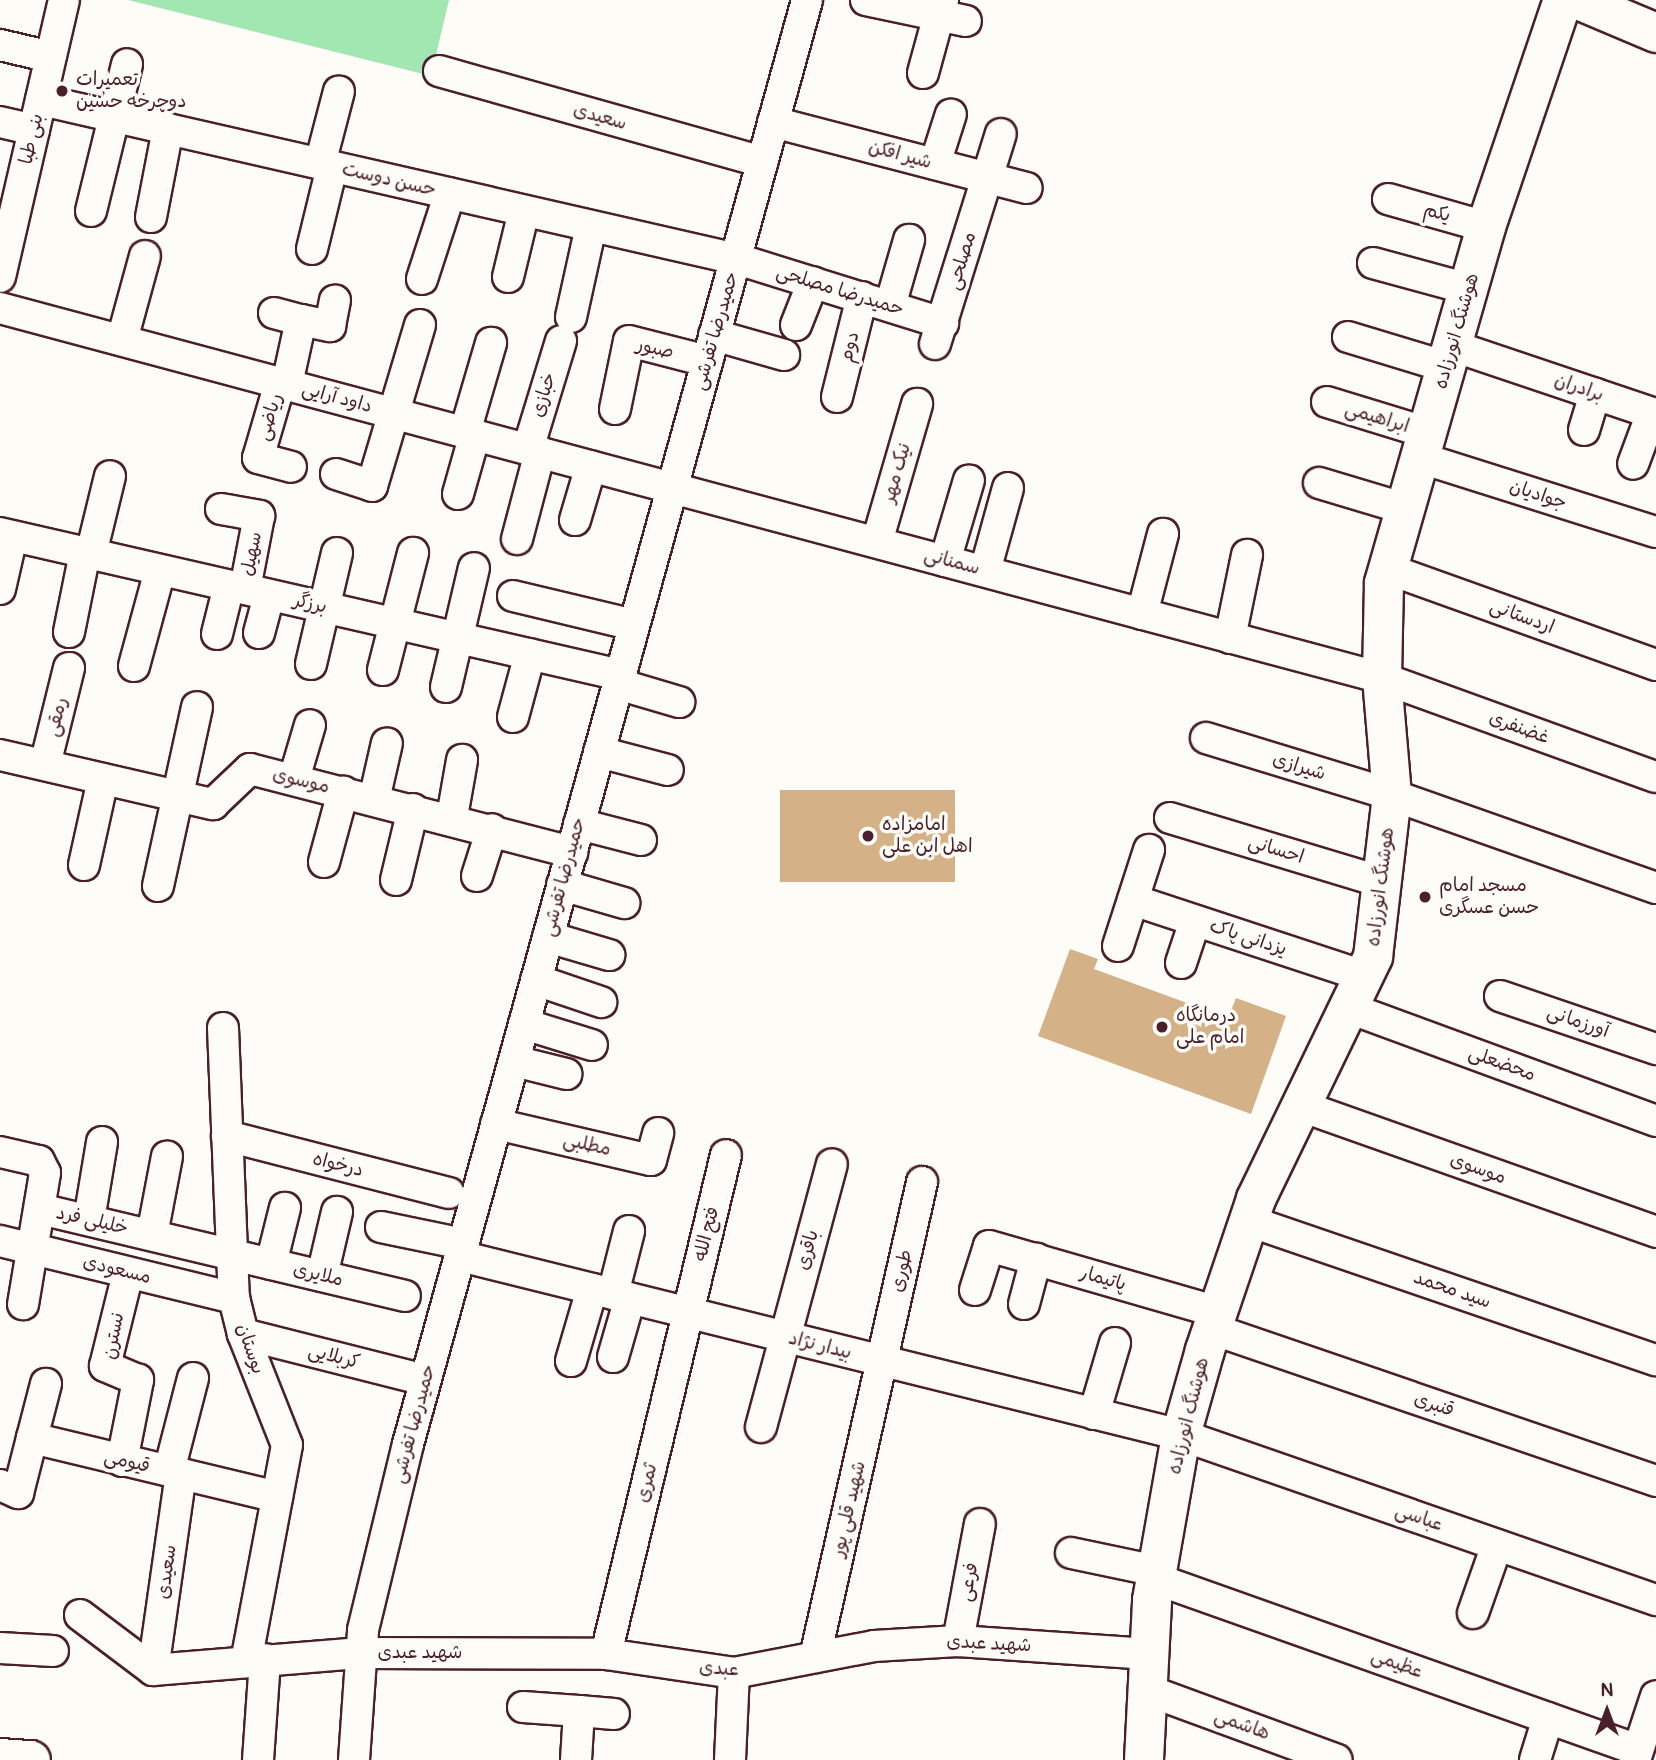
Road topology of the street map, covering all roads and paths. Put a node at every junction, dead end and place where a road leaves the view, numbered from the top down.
1 (64, 0) edge
2 (807, 0) edge
3 (866, 0) edge
4 (1563, 0) edge
5 (1578, 0) edge
6 (949, 12) edge
7 (1656, 33) edge
8 (0, 45) edge
9 (51, 57) junction
10 (127, 64) dead end
11 (439, 72) dead end
12 (923, 73) dead end
13 (339, 92) dead end
14 (41, 100) junction
15 (951, 114) dead end
16 (113, 117) junction
17 (0, 122) edge
18 (774, 122) junction
19 (168, 129) junction
20 (34, 130) junction
21 (1000, 134) dead end
22 (762, 162) junction
23 (935, 164) junction
24 (326, 165) junction
25 (987, 177) junction
26 (1027, 188) dead end
27 (450, 194) junction
28 (1388, 199) dead end
29 (91, 211) dead end
30 (524, 211) junction
31 (151, 217) dead end
32 (591, 226) junction
33 (1486, 227) junction
34 (909, 240) dead end
35 (312, 250) dead end
36 (145, 256) dead end
37 (737, 260) junction
38 (1373, 263) dead end
39 (0, 277) edge
40 (508, 277) dead end
41 (422, 279) dead end
42 (813, 282) junction
43 (1469, 289) junction
44 (335, 300) dead end
45 (876, 302) junction
46 (0, 308) edge
47 (796, 325) dead end
48 (420, 326) dead end
49 (939, 334) joint
50 (1348, 337) dead end
51 (122, 340) junction
52 (491, 343) dead end
53 (711, 349) junction
54 (784, 355) dead end
55 (1450, 357) junction
56 (284, 384) junction
57 (1595, 394) junction
58 (837, 397) dead end
59 (1327, 402) dead end
60 (917, 404) dead end
61 (615, 409) dead end
62 (394, 413) junction
63 (1584, 430) dead end
64 (470, 433) junction
65 (1424, 445) junction
66 (534, 450) junction
67 (1633, 464) dead end
68 (591, 466) junction
69 (291, 467) dead end
70 (336, 474) dead end
71 (110, 476) dead end
72 (969, 480) dead end
73 (1319, 483) dead end
74 (674, 487) junction
75 (1008, 488) dead end
76 (458, 494) dead end
77 (221, 509) dead end
78 (1406, 509) junction
79 (575, 520) dead end
80 (1656, 532) edge
81 (1163, 534) dead end
82 (6, 535) edge
83 (517, 539) dead end
84 (877, 542) junction
85 (337, 553) dead end
86 (413, 553) dead end
87 (88, 554) junction
88 (1247, 555) dead end
89 (945, 561) junction
90 (474, 568) dead end
91 (1388, 569) junction
92 (160, 570) junction
93 (985, 571) junction
94 (0, 589) edge
95 (248, 590) junction
96 (513, 596) dead end
97 (324, 608) junction
98 (1142, 614) junction
99 (397, 624) junction
100 (634, 625) junction
101 (69, 632) dead end
102 (259, 633) dead end
103 (217, 634) dead end
104 (457, 638) junction
105 (1230, 638) junction
106 (530, 654) junction
107 (311, 664) dead end
108 (1656, 665) edge
109 (134, 666) dead end
110 (69, 668) dead end
111 (383, 670) dead end
112 (1382, 678) junction
113 (619, 680) junction
114 (446, 687) dead end
115 (679, 702) dead end
116 (197, 707) dead end
117 (513, 718) dead end
118 (310, 725) dead end
119 (1206, 738) dead end
120 (387, 743) dead end
121 (599, 752) junction
122 (0, 755) edge
123 (462, 760) dead end
124 (46, 765) junction
125 (668, 770) dead end
126 (1656, 777) edge
127 (103, 779) junction
128 (295, 779) junction
129 (343, 792) junction
130 (1392, 795) junction
131 (178, 796) junction
132 (374, 800) junction
133 (413, 809) junction
134 (452, 817) junction
135 (1170, 818) dead end
136 (492, 829) junction
137 (575, 838) junction
138 (641, 840) dead end
139 (1149, 850) dead end
140 (324, 862) dead end
141 (84, 865) dead end
142 (477, 876) dead end
143 (396, 880) dead end
144 (1382, 882) junction
145 (562, 885) junction
146 (158, 886) dead end
147 (1656, 888) edge
148 (1133, 900) junction
149 (624, 903) dead end
150 (1195, 920) junction
151 (548, 937) junction
152 (1118, 946) dead end
153 (609, 955) dead end
154 (1181, 963) dead end
155 (536, 981) junction
156 (1357, 992) junction
157 (1500, 996) dead end
158 (601, 1002) dead end
159 (524, 1024) junction
160 (223, 1028) dead end
161 (592, 1045) dead end
162 (1656, 1049) edge
163 (514, 1061) junction
164 (566, 1074) dead end
165 (1301, 1106) junction
166 (1656, 1121) edge
167 (496, 1124) junction
168 (658, 1133) dead end
169 (227, 1136) junction
170 (102, 1142) dead end
171 (0, 1152) edge
172 (726, 1155) dead end
173 (167, 1156) dead end
174 (832, 1164) dead end
175 (922, 1182) dead end
176 (449, 1193) dead end
177 (285, 1208) dead end
178 (40, 1209) junction
179 (337, 1212) dead end
180 (89, 1220) junction
181 (1249, 1220) junction
182 (381, 1227) dead end
183 (629, 1231) dead end
184 (1656, 1232) edge
185 (152, 1235) junction
186 (0, 1241) edge
187 (32, 1248) junction
188 (461, 1250) junction
189 (232, 1254) junction
190 (1036, 1259) junction
191 (271, 1264) junction
192 (128, 1273) junction
193 (322, 1276) junction
194 (975, 1290) dead end
195 (612, 1294) junction
196 (405, 1296) dead end
197 (234, 1298) junction
198 (23, 1304) dead end
199 (1024, 1304) dead end
200 (688, 1312) junction
201 (1215, 1321) junction
202 (243, 1334) junction
203 (784, 1337) junction
204 (1115, 1343) dead end
205 (613, 1357) dead end
206 (1656, 1360) edge
207 (571, 1361) dead end
208 (881, 1361) junction
209 (193, 1378) dead end
210 (425, 1380) junction
211 (46, 1384) dead end
212 (1094, 1414) junction
213 (761, 1427) dead end
214 (1181, 1435) junction
215 (32, 1438) junction
216 (122, 1461) junction
217 (175, 1473) junction
218 (1656, 1480) edge
219 (9, 1489) edge
220 (277, 1497) junction
221 (980, 1524) dead end
222 (1496, 1545) junction
223 (1071, 1553) dead end
224 (1156, 1575) junction
225 (1656, 1600) edge
226 (1473, 1613) dead end
227 (80, 1615) dead end
228 (958, 1641) junction
229 (0, 1648) edge
230 (53, 1651) dead end
231 (361, 1653) junction
232 (606, 1654) junction
233 (823, 1656) junction
234 (256, 1661) junction
235 (153, 1670) junction
236 (1148, 1672) junction
237 (734, 1673) junction
238 (1656, 1696) edge
239 (523, 1707) dead end
240 (579, 1712) junction
241 (614, 1714) dead end
242 (1548, 1718) junction
243 (1287, 1751) edge
244 (1637, 1755) edge
245 (0, 1758) edge
246 (31, 1760) edge
247 (258, 1760) edge
248 (354, 1760) edge
249 (576, 1760) edge
250 (730, 1760) edge
251 (1144, 1760) edge
252 (1338, 1760) edge
253 (1535, 1760) edge

1 - 9 street, بنی طبا
2 - 18 street, حمیدرضا تفرشی
3 - 6 street
4 - 33 main road, هوشنگ انورزاده
5 - 7 main road
6 - 12 street
8 - 9 street
9 - 14 street, بنی طبا
10 - 16 street
11 - 22 street, سعیدی
13 - 24 street
14 - 16 street, حسن دوست
14 - 20 street, بنی طبا
15 - 23 street
16 - 19 street, حسن دوست
16 - 29 street
17 - 20 street
18 - 22 street, حمیدرضا تفرشی
18 - 23 street, شیر افکن
19 - 24 street, حسن دوست
19 - 31 street
20 - 39 street, بنی طبا
21 - 25 street
22 - 37 street, حمیدرضا تفرشی
23 - 25 street, شیر افکن
24 - 27 street, حسن دوست
24 - 35 street
25 - 26 street, شیر افکن
25 - 49 street, مصلحی
27 - 30 street, حسن دوست
27 - 41 street
28 - 33 street, یکم
30 - 32 street, حسن دوست
30 - 40 street
32 - 37 street, حسن دوست
32 - 66 street, خبازی
33 - 43 main road, هوشنگ انورزاده
34 - 45 street, دوم
36 - 51 street
37 - 42 street, حمیدرضا مصلحی
37 - 53 street, حمیدرضا تفرشی
38 - 43 street
42 - 45 street, حمیدرضا مصلحی
42 - 47 street
43 - 55 main road, هوشنگ انورزاده
44 - 56 street
45 - 49 street, حمیدرضا مصلحی
45 - 58 street, دوم
46 - 51 street, داود آرایی
48 - 62 street
50 - 55 street, برادران
51 - 56 street, داود آرایی
52 - 64 street
53 - 54 street
53 - 61 street, صبور
53 - 74 street, حمیدرضا تفرشی
55 - 57 street, برادران
55 - 65 main road, هوشنگ انورزاده
56 - 62 street, داود آرایی
56 - 69 street, ریاضی
57 - 63 street
57 - 67 street, برادران
59 - 65 street, ابراهیمی
60 - 84 street, نیک مهر
62 - 64 street, داود آرایی
62 - 70 street
64 - 66 street, داود آرایی
64 - 76 street
65 - 78 main road, هوشنگ انورزاده
65 - 80 street, جوادیان
66 - 68 street, داود آرایی
66 - 83 street, خبازی
68 - 74 street, داود آرایی
68 - 79 street
71 - 87 street
72 - 89 street
73 - 78 street
74 - 84 street, سمنانی
74 - 100 street, حمیدرضا تفرشی
75 - 93 street
77 - 95 street, سهیل
78 - 91 main road, هوشنگ انورزاده
81 - 98 street
82 - 87 street, برزگر
82 - 94 street
84 - 89 street, سمنانی
85 - 97 street
86 - 99 street
87 - 92 street, برزگر
87 - 101 street
88 - 105 street
89 - 93 street, سمنانی
90 - 104 street
91 - 108 street, اردستانی
91 - 112 main road, هوشنگ انورزاده
92 - 95 street, برزگر
92 - 109 street
93 - 98 street, سمنانی
95 - 97 street, برزگر
95 - 102 street
95 - 103 street
96 - 100 street
97 - 99 street, برزگر
97 - 107 street
98 - 105 street, سمنانی
99 - 104 street, برزگر
99 - 111 street
100 - 113 street, حمیدرضا تفرشی
104 - 106 street, برزگر
104 - 114 street
105 - 112 street, سمنانی
106 - 113 street, برزگر
106 - 117 street
110 - 124 street, رمقی
112 - 126 street, غضنفری
112 - 130 main road, هوشنگ انورزاده
113 - 115 street, برزگر
113 - 121 street, حمیدرضا تفرشی
116 - 131 street
118 - 128 street
119 - 130 street, شیرازی
120 - 132 street
121 - 125 street
121 - 137 street, حمیدرضا تفرشی
122 - 124 street, موسوی
123 - 134 street
124 - 127 street, موسوی
127 - 131 street, موسوی
127 - 141 street
128 - 129 street, موسوی
128 - 131 street, موسوی
129 - 132 street, موسوی
129 - 140 street
130 - 144 main road, هوشنگ انورزاده
130 - 147 street
131 - 146 street
132 - 133 street, موسوی
133 - 134 street, موسوی
133 - 143 street
134 - 136 street, موسوی
135 - 144 street, احسانی
136 - 137 street, موسوی
136 - 142 street
137 - 138 street, موسوی
137 - 145 street, حمیدرضا تفرشی
139 - 148 street
144 - 156 main road, هوشنگ انورزاده
145 - 149 street
145 - 151 street, حمیدرضا تفرشی
148 - 150 street, یزدانی پاک
148 - 152 street
150 - 154 street
150 - 156 street, یزدانی پاک
151 - 153 street
151 - 155 street, حمیدرضا تفرشی
155 - 158 street
155 - 159 street, حمیدرضا تفرشی
156 - 165 main road, هوشنگ انورزاده
156 - 166 street, محضعلی
157 - 162 street, آورزمانی
159 - 161 street
159 - 163 street, حمیدرضا تفرشی
160 - 169 street, بوستان
163 - 164 street
163 - 167 street, حمیدرضا تفرشی
165 - 181 main road, هوشنگ انورزاده
165 - 184 street, موسوی
167 - 168 street, مطلبی
167 - 188 street, حمیدرضا تفرشی
169 - 176 street, درخواه
169 - 189 street, بوستان
170 - 180 street
171 - 178 street, خلیلی فرد
172 - 200 street, فتح الله
173 - 185 street
174 - 203 street, باقری
175 - 208 street, طوری
177 - 191 street
178 - 180 street, خلیلی فرد
178 - 187 street
179 - 193 street
180 - 185 street, خلیلی فرد
181 - 201 main road, هوشنگ انورزاده
181 - 206 street, سید محمد
182 - 188 street, بیدار نژاد
183 - 195 street
185 - 189 street, خلیلی فرد
186 - 187 street, مسعودی
187 - 192 street, مسعودی
187 - 198 street
188 - 195 street, بیدار نژاد
188 - 210 street, حمیدرضا تفرشی
189 - 191 street, ملایری
189 - 197 street, بوستان
190 - 194 street, پاتیمار
190 - 199 street
190 - 201 street, پاتیمار
191 - 193 street, ملایری
192 - 197 street, مسعودی
192 - 216 street, نسترن
193 - 196 street, ملایری
195 - 200 street, بیدار نژاد
195 - 205 street
195 - 207 street
197 - 202 street, بوستان
200 - 203 street, بیدار نژاد
200 - 232 street, ثمری
201 - 214 main road, هوشنگ انورزاده
201 - 218 street, قنبری
202 - 210 street, کربلایی
202 - 220 street, بوستان
203 - 208 street, بیدار نژاد
203 - 213 street, باقری
204 - 212 street
208 - 212 street, بیدار نژاد
208 - 233 street, شهید قلی پور
209 - 217 street, سعیدی
210 - 231 street, حمیدرضا تفرشی
211 - 215 street
212 - 214 street, بیدار نژاد
214 - 222 street, عباسی
214 - 224 main road, هوشنگ انورزاده
215 - 216 street, قیومی
215 - 219 street
216 - 217 street, قیومی
217 - 220 street, قیومی
217 - 235 street, سعیدی
220 - 234 street, بوستان
221 - 228 street, فرعی
222 - 225 street, عباسی
222 - 226 street
223 - 224 street, عظیمی
224 - 236 main road, هوشنگ انورزاده
224 - 242 street, عظیمی
227 - 235 street
228 - 233 street, شهید عبدی
228 - 236 street, شهید عبدی
229 - 230 street
231 - 232 street, شهید عبدی
231 - 234 street
231 - 248 street, حمیدرضا تفرشی
232 - 237 street, عبدی
233 - 237 street, عبدی
234 - 235 street
234 - 247 street, بوستان
236 - 243 street, هاشمی
236 - 251 main road, هوشنگ انورزاده
237 - 250 street
238 - 244 street
239 - 240 street
240 - 241 street
240 - 249 street
242 - 244 street, عظیمی
242 - 253 street
243 - 252 street, هاشمی
245 - 246 main road

